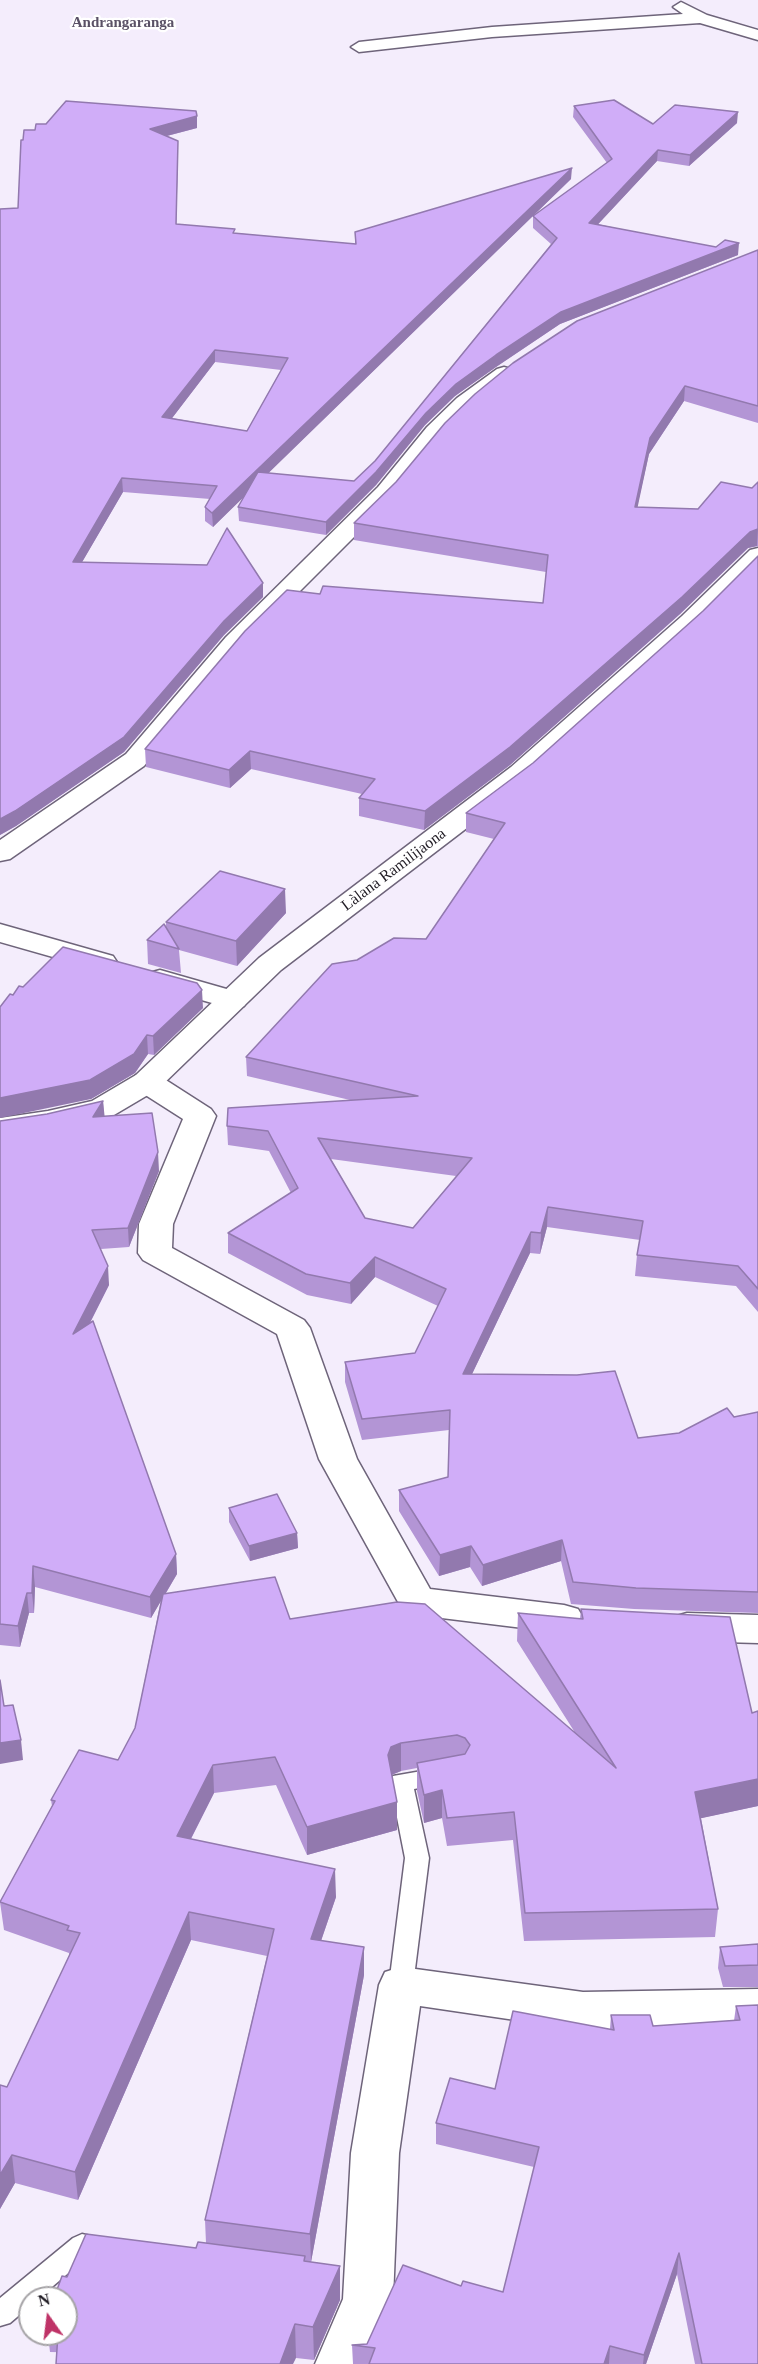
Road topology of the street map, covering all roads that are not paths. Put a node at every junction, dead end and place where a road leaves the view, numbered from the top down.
1 (671, 0) edge
2 (700, 18) junction
3 (758, 35) edge
4 (359, 47) dead end
5 (522, 361) edge
6 (758, 555) edge
7 (0, 853) edge
8 (0, 933) edge
9 (233, 1000) junction
10 (147, 1082) junction
11 (0, 1128) edge
12 (592, 1622) edge
13 (657, 1626) edge
14 (758, 1629) edge
15 (456, 1774) edge
16 (401, 1985) junction
17 (758, 2007) edge
18 (128, 2253) edge
19 (0, 2314) edge
20 (340, 2364) edge

1 - 2 street
2 - 3 street
2 - 4 street
5 - 7 street
6 - 9 street, Làlana Ramilijaona
8 - 9 street
9 - 10 street, Làlana Ramilijaona
10 - 11 street, Làlana Ramilijaona
10 - 12 street
13 - 14 street
15 - 16 lane
16 - 17 street
16 - 20 street
18 - 19 lane

